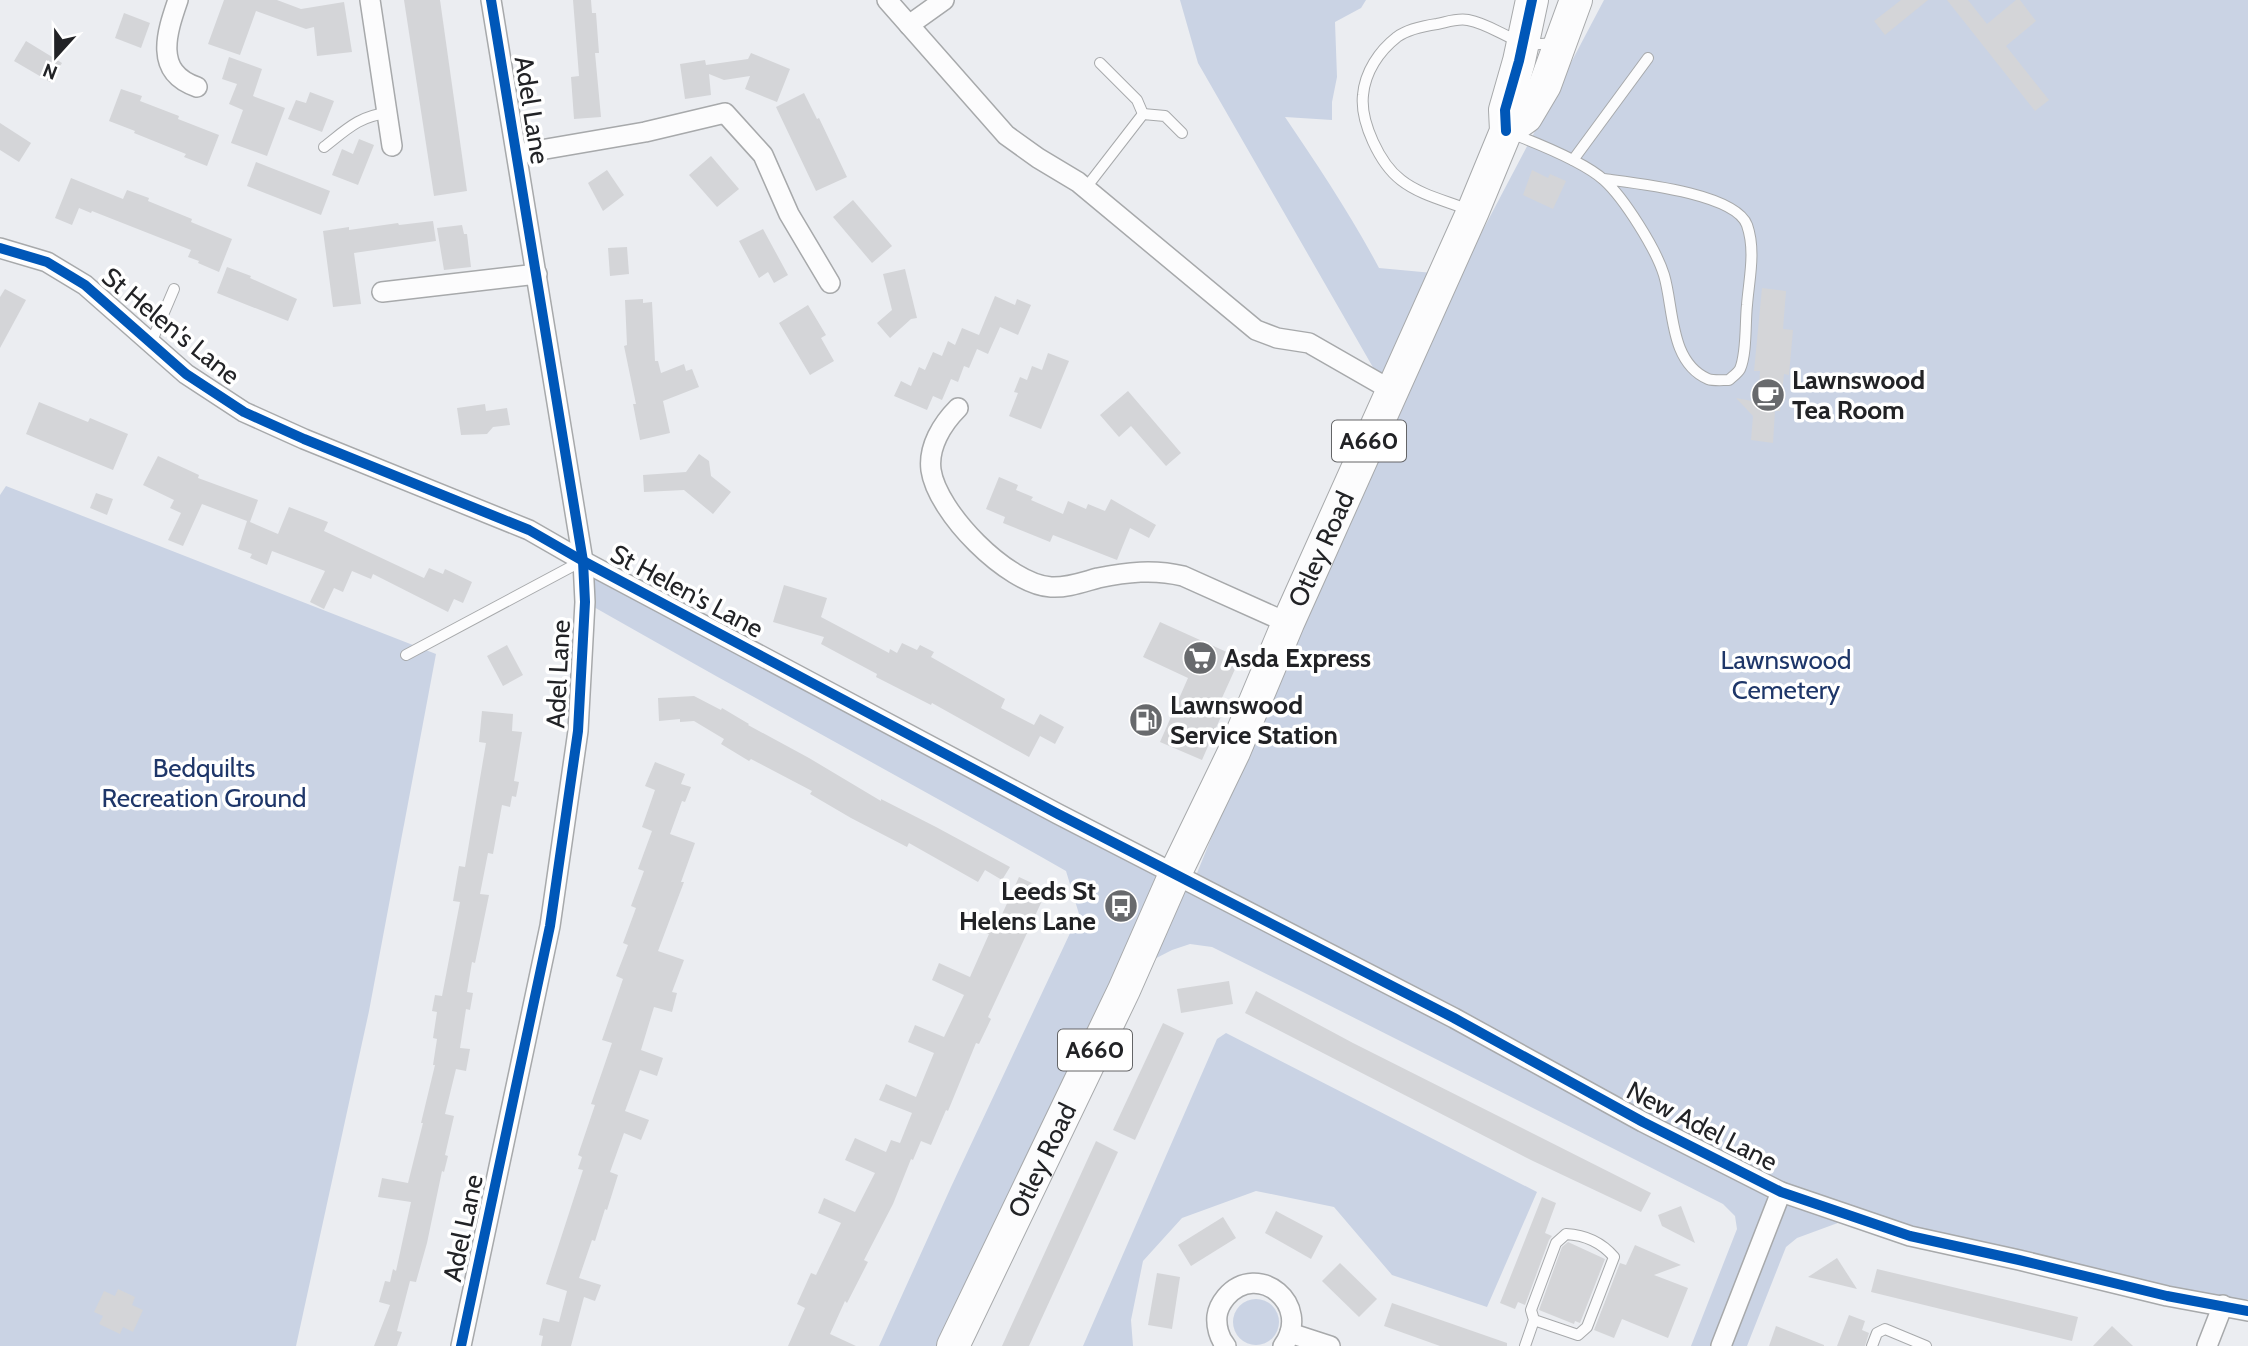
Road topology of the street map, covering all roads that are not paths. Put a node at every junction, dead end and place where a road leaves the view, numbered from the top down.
1 (178, 0) edge
2 (370, 0) edge
3 (491, 0) edge
4 (887, 0) edge
5 (944, 0) edge
6 (1532, 0) edge
7 (1576, 0) edge
8 (909, 25) junction
9 (1561, 40) junction
10 (1522, 43) junction
11 (1648, 58) dead end
12 (1100, 64) dead end
13 (197, 87) dead end
14 (387, 113) junction
15 (1143, 114) junction
16 (1506, 131) junction
17 (1182, 133) dead end
18 (392, 146) dead end
19 (324, 147) dead end
20 (517, 154) junction
21 (1573, 160) junction
22 (1604, 179) junction
23 (1085, 189) junction
24 (1473, 211) junction
25 (0, 248) edge
26 (537, 274) junction
27 (830, 283) dead end
28 (174, 289) dead end
29 (382, 292) dead end
30 (151, 343) junction
31 (1391, 390) junction
32 (958, 408) dead end
33 (583, 561) junction
34 (1288, 623) junction
35 (405, 655) dead end
36 (1175, 874) junction
37 (1781, 1192) junction
38 (2223, 1305) junction
39 (2248, 1311) edge
40 (1534, 1320) junction
41 (1287, 1339) edge
42 (461, 1346) edge
43 (953, 1346) edge
44 (1226, 1346) edge
45 (1330, 1346) edge
46 (1525, 1346) edge
47 (1721, 1346) edge
48 (1872, 1346) edge
49 (1926, 1346) edge
50 (2207, 1346) edge

1 - 13 street
2 - 14 street
3 - 20 street, Adel Lane
4 - 8 street
5 - 8 street
6 - 10 highway, Otley Road / A660
7 - 9 highway, Otley Road / A660
8 - 23 street
9 - 10 lane
9 - 16 highway, Otley Road / A660
10 - 16 highway, Otley Road / A660
10 - 24 lane
11 - 21 lane
12 - 15 lane
14 - 18 street
14 - 19 lane
15 - 17 lane
15 - 23 lane
16 - 21 lane
16 - 24 highway, Otley Road / A660
20 - 26 street, Adel Lane
20 - 27 street
21 - 22 lane
22 - 22 lane
23 - 31 street
24 - 31 highway, Otley Road / A660
25 - 30 street, St Helen's Lane
26 - 29 street
26 - 33 street, Adel Lane
28 - 30 lane
30 - 33 street, St Helen's Lane
31 - 34 highway, Otley Road / A660
32 - 34 street
33 - 35 lane
33 - 36 street, St Helen's Lane
33 - 42 street, Adel Lane
34 - 36 highway, Otley Road / A660
36 - 37 street, New Adel Lane
36 - 43 highway, Otley Road / A660
37 - 38 street, New Adel Lane
37 - 47 street
38 - 39 street, New Adel Lane
38 - 50 street
40 - 40 lane
40 - 46 lane
41 - 44 street
41 - 45 street
48 - 49 lane

